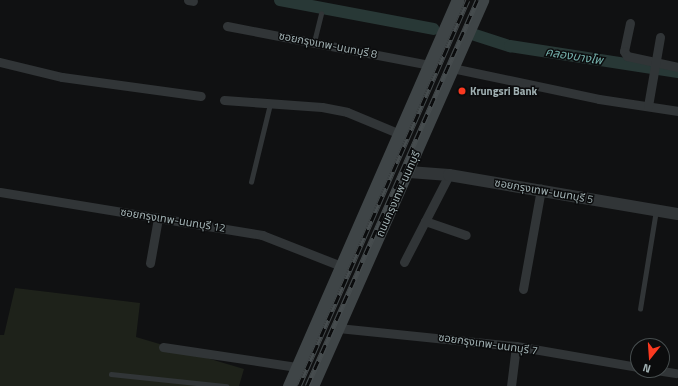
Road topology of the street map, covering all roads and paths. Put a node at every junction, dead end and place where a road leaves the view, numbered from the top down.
1 (458, 0) edge
2 (482, 0) edge
3 (321, 14) dead end
4 (630, 23) dead end
5 (227, 26) dead end
6 (660, 37) dead end
7 (314, 42) junction
8 (0, 62) edge
9 (430, 64) junction
10 (656, 66) junction
11 (678, 67) edge
12 (451, 71) junction
13 (201, 96) dead end
14 (224, 100) dead end
15 (270, 104) junction
16 (648, 106) junction
17 (678, 111) edge
18 (400, 134) junction
19 (409, 172) junction
20 (449, 175) junction
21 (251, 182) dead end
22 (541, 190) junction
23 (0, 192) edge
24 (656, 210) junction
25 (678, 214) edge
26 (158, 218) junction
27 (425, 221) junction
28 (466, 235) dead end
29 (404, 262) dead end
30 (150, 263) dead end
31 (341, 266) junction
32 (523, 289) dead end
33 (640, 309) dead end
34 (338, 328) junction
35 (516, 346) junction
36 (163, 347) dead end
37 (630, 366) edge
38 (298, 367) junction
39 (670, 372) edge
40 (676, 373) dead end
41 (111, 374) dead end
42 (226, 386) edge
43 (289, 386) edge
44 (312, 386) edge
45 (511, 386) edge

1 - 9 main road, ถนนกรุงเทพ-นนทบุรี
2 - 12 main road, ถนนกรุงเทพ-นนทบุรี
3 - 7 lane
4 - 10 street
5 - 7 street, ซอยกรุงเทพ-นนทบุรี 8
6 - 10 street
7 - 9 street, ซอยกรุงเทพ-นนทบุรี 8
8 - 13 street
9 - 12 main road
9 - 18 main road, ถนนกรุงเทพ-นนทบุรี
10 - 11 street
10 - 16 street
12 - 16 street
12 - 19 main road, ถนนกรุงเทพ-นนทบุรี
14 - 15 street
15 - 18 street
15 - 21 lane
16 - 17 street
18 - 31 main road, ถนนกรุงเทพ-นนทบุรี
19 - 20 street, ซอยกรุงเทพ-นนทบุรี 5
19 - 34 main road, ถนนกรุงเทพ-นนทบุรี
20 - 22 street, ซอยกรุงเทพ-นนทบุรี 5
20 - 27 street
22 - 24 street, ซอยกรุงเทพ-นนทบุรี 5
22 - 32 street
23 - 26 street, ซอยกรุงเทพ-นนทบุรี 12
24 - 25 street, ซอยกรุงเทพ-นนทบุรี 5
24 - 33 lane
26 - 30 street
26 - 31 street, ซอยกรุงเทพ-นนทบุรี 12
27 - 28 street
27 - 29 street
31 - 38 main road, ถนนกรุงเทพ-นนทบุรี
34 - 35 street, ซอยกรุงเทพ-นนทบุรี 7
34 - 44 main road, ถนนกรุงเทพ-นนทบุรี
35 - 37 street, ซอยกรุงเทพ-นนทบุรี 7
35 - 45 street
36 - 38 street
38 - 43 main road, ถนนกรุงเทพ-นนทบุรี
39 - 40 street
41 - 42 lane

